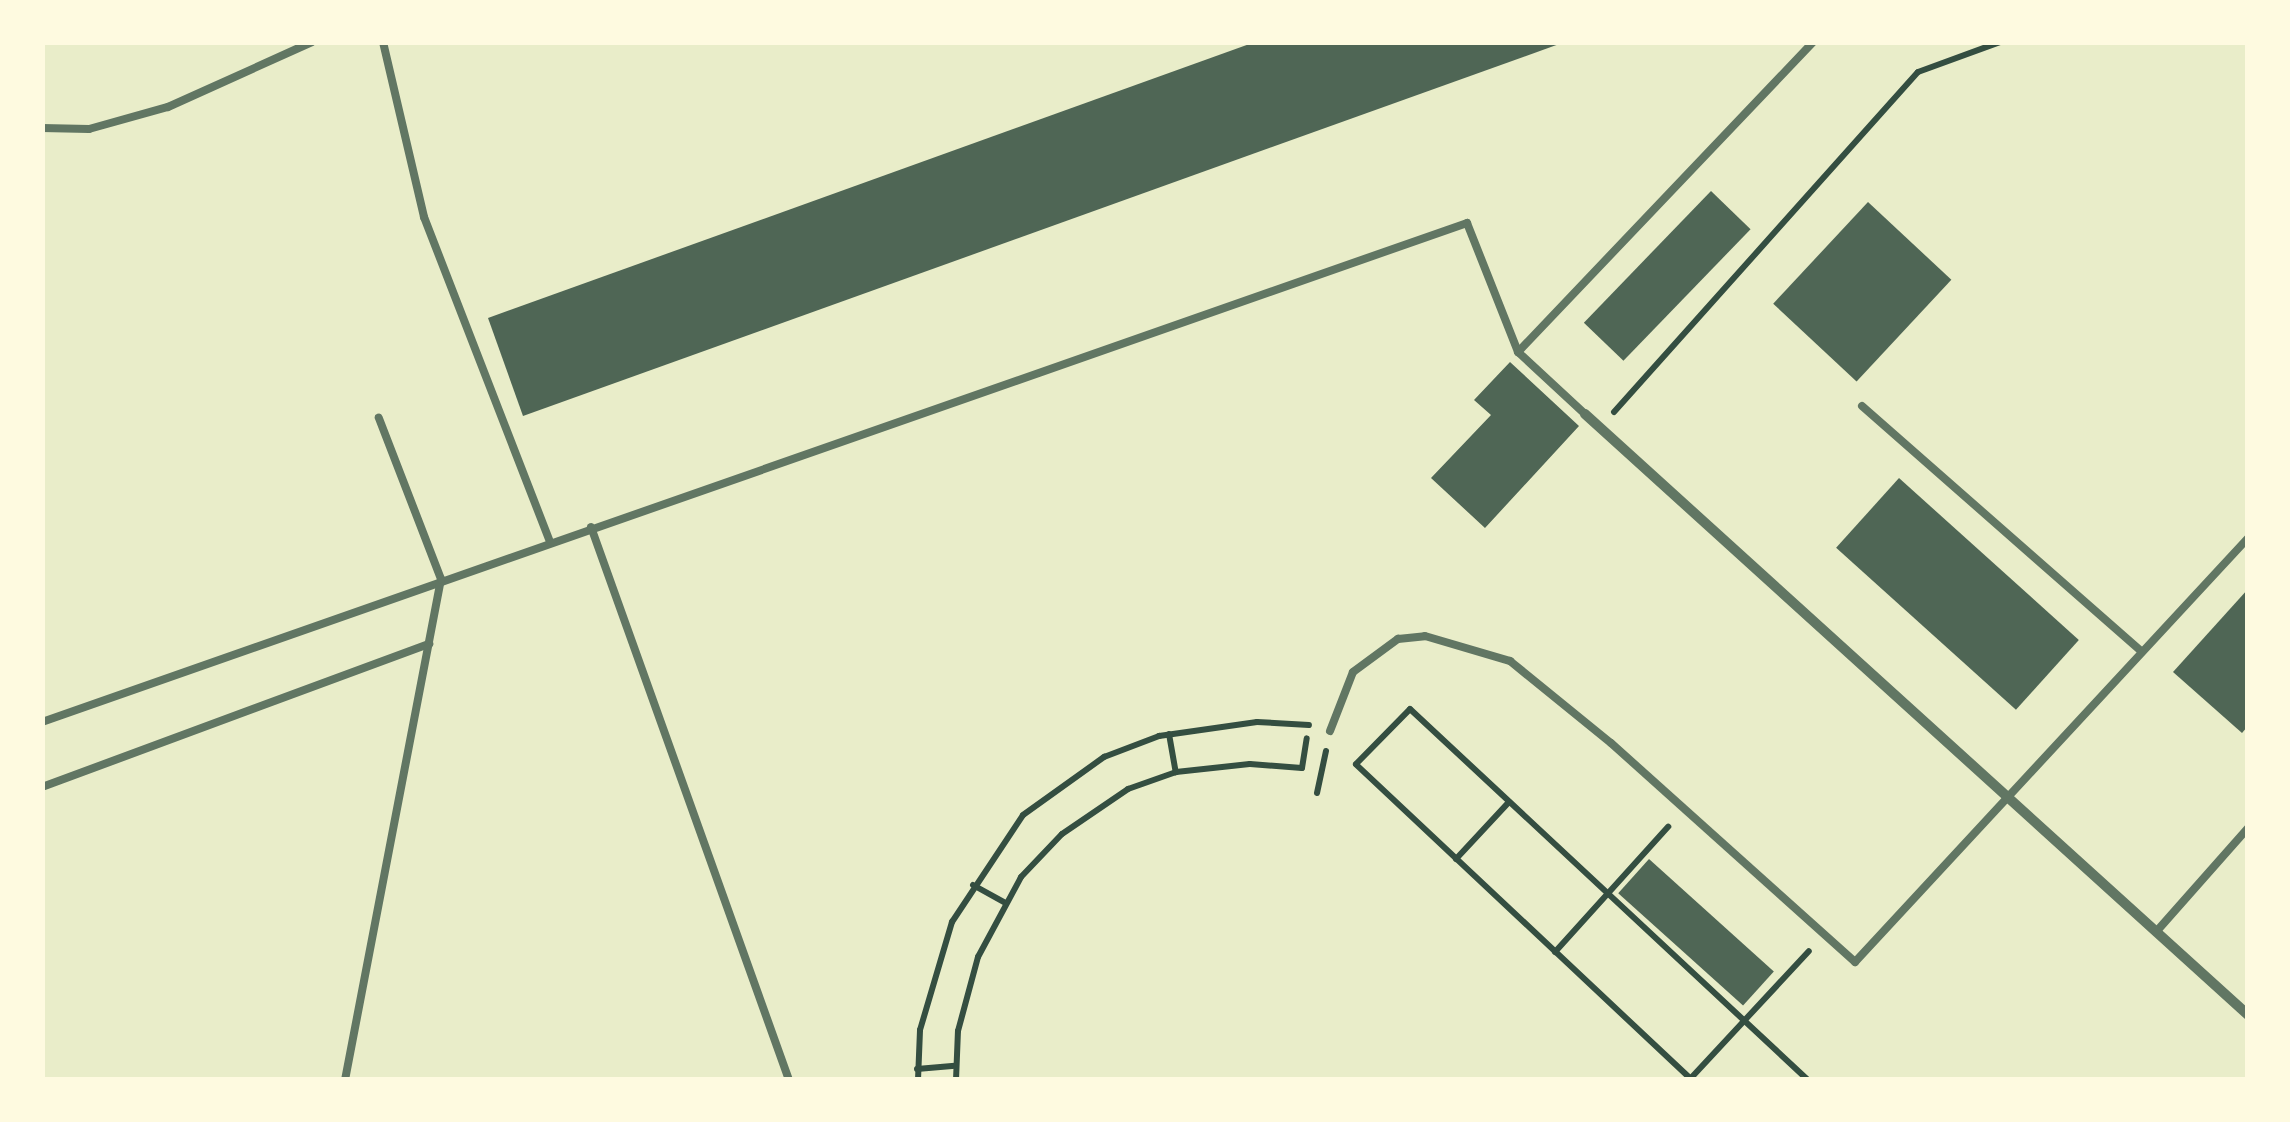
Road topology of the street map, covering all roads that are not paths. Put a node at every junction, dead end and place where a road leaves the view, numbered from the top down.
1 (312, 42) edge
2 (382, 42) edge
3 (1813, 42) edge
4 (42, 128) edge
5 (1518, 352) junction
6 (1862, 406) dead end
7 (1585, 414) joint
8 (379, 418) dead end
9 (591, 528) junction
10 (2248, 538) edge
11 (550, 542) junction
12 (441, 579) junction
13 (429, 644) junction
14 (2141, 651) junction
15 (42, 722) edge
16 (1330, 731) road end
17 (42, 787) edge
18 (2007, 798) junction
19 (2248, 828) edge
20 (2156, 932) junction
21 (2248, 1015) edge
22 (346, 1080) edge
23 (789, 1080) edge

1 - 4 lane
2 - 11 lane
3 - 5 lane
5 - 7 lane
5 - 9 lane
6 - 14 lane
7 - 18 street
8 - 12 lane
9 - 11 lane
9 - 23 lane
10 - 14 lane
11 - 12 lane
12 - 13 lane
12 - 15 lane
13 - 17 lane
13 - 22 lane
14 - 18 lane
16 - 18 lane
18 - 20 street
19 - 20 lane
20 - 21 street

